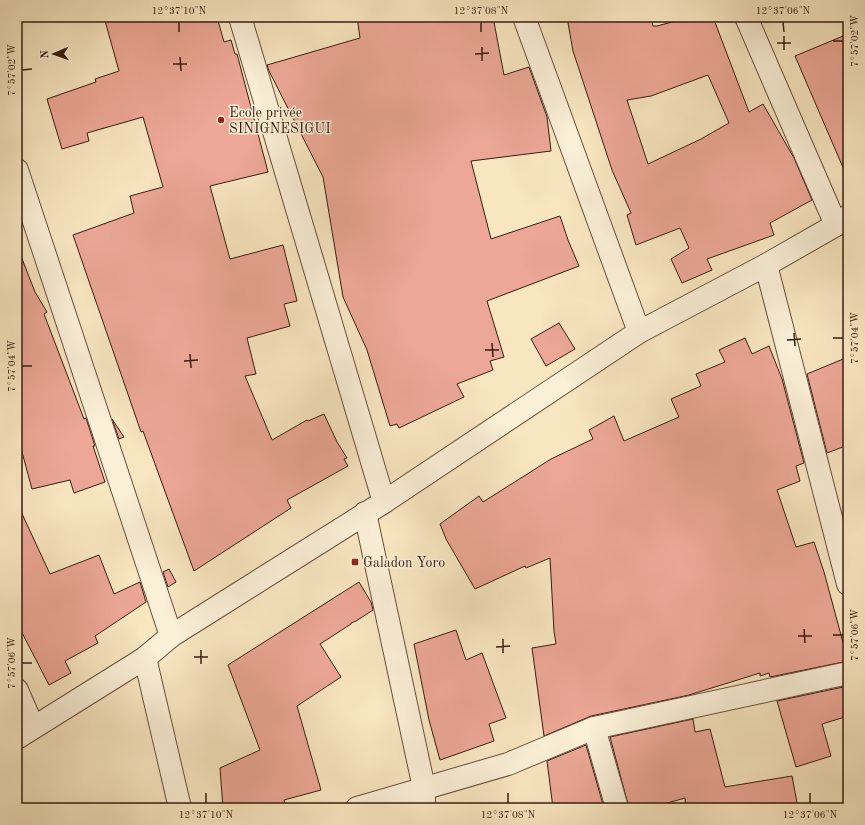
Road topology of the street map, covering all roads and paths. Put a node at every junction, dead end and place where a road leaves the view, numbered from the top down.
1 (240, 17) edge
2 (524, 17) edge
3 (746, 17) edge
4 (17, 170) edge
5 (842, 220) edge
6 (766, 265) junction
7 (639, 332) junction
8 (374, 507) junction
9 (848, 584) edge
10 (171, 636) junction
11 (145, 658) junction
12 (848, 673) edge
13 (17, 690) edge
14 (594, 728) junction
15 (25, 732) edge
16 (424, 798) edge
17 (180, 808) edge
18 (357, 808) edge
19 (617, 808) edge

1 - 8 street
2 - 7 street
3 - 5 street
4 - 10 street
5 - 6 street
6 - 7 street
6 - 9 street
7 - 8 street
8 - 10 street
8 - 16 street
10 - 11 street
11 - 15 street
11 - 17 street
12 - 14 street
13 - 15 street
14 - 16 street
14 - 19 street
16 - 18 street

